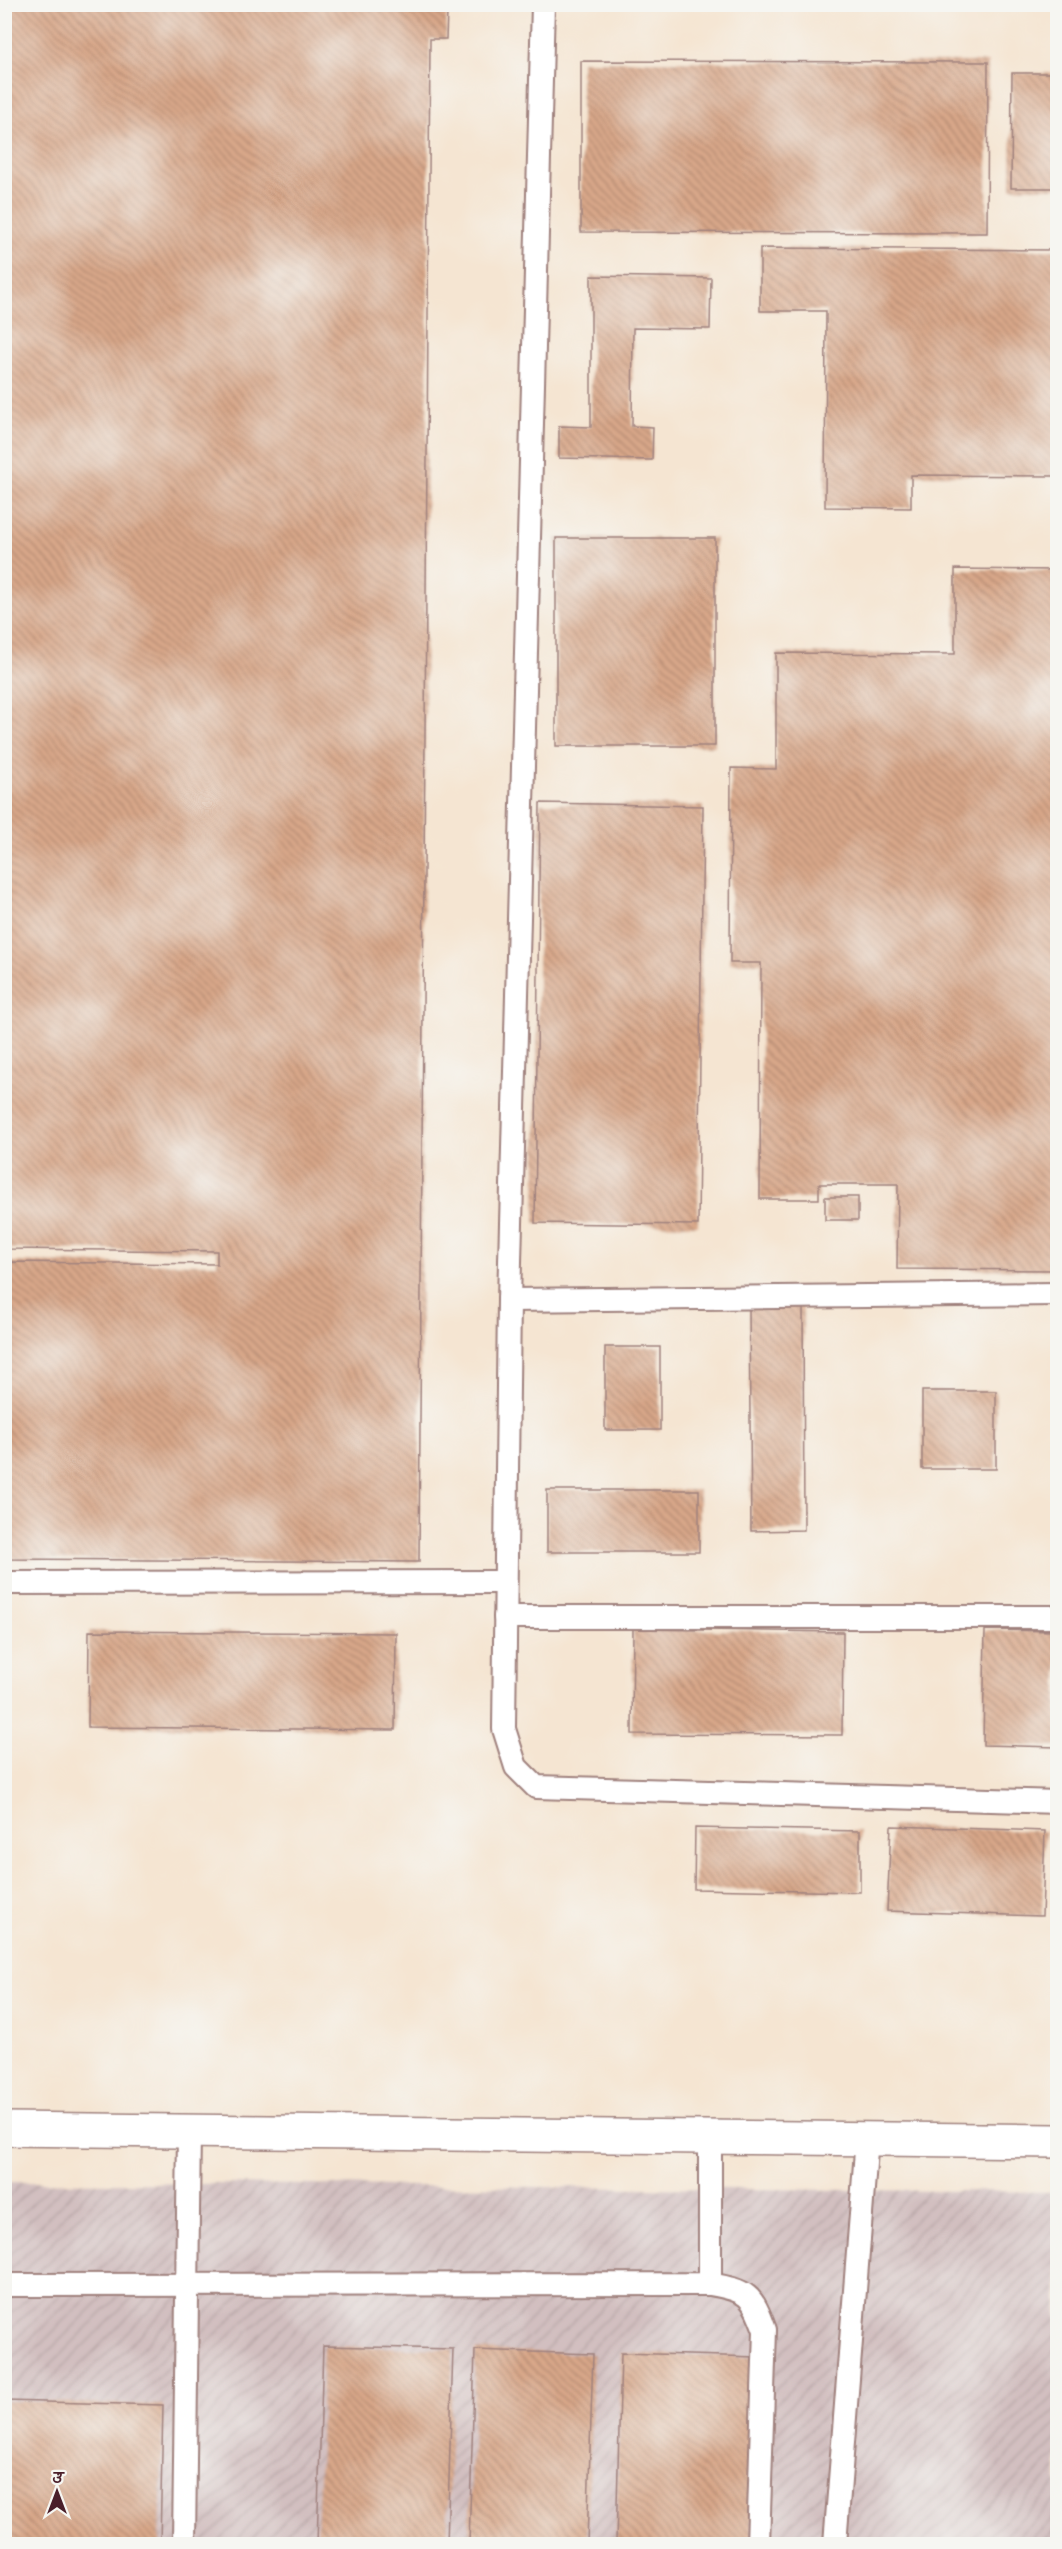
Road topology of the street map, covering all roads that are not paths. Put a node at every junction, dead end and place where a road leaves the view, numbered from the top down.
1 (543, 4) edge
2 (1058, 1294) edge
3 (509, 1300) junction
4 (4, 1582) edge
5 (506, 1582) junction
6 (505, 1617) junction
7 (1058, 1617) edge
8 (1058, 1802) edge
9 (4, 2129) edge
10 (189, 2131) junction
11 (710, 2137) junction
12 (867, 2138) junction
13 (1058, 2140) edge
14 (710, 2284) junction
15 (4, 2285) edge
16 (187, 2285) junction
17 (184, 2544) edge
18 (758, 2544) edge
19 (836, 2544) edge

1 - 3 lane
2 - 3 lane
3 - 5 lane
4 - 5 lane
5 - 6 lane
6 - 7 lane
6 - 8 lane
9 - 10 street
10 - 11 street
10 - 16 lane
11 - 12 street
11 - 14 lane
12 - 13 street
12 - 19 lane
14 - 16 lane
14 - 18 lane
15 - 16 lane
16 - 17 lane

